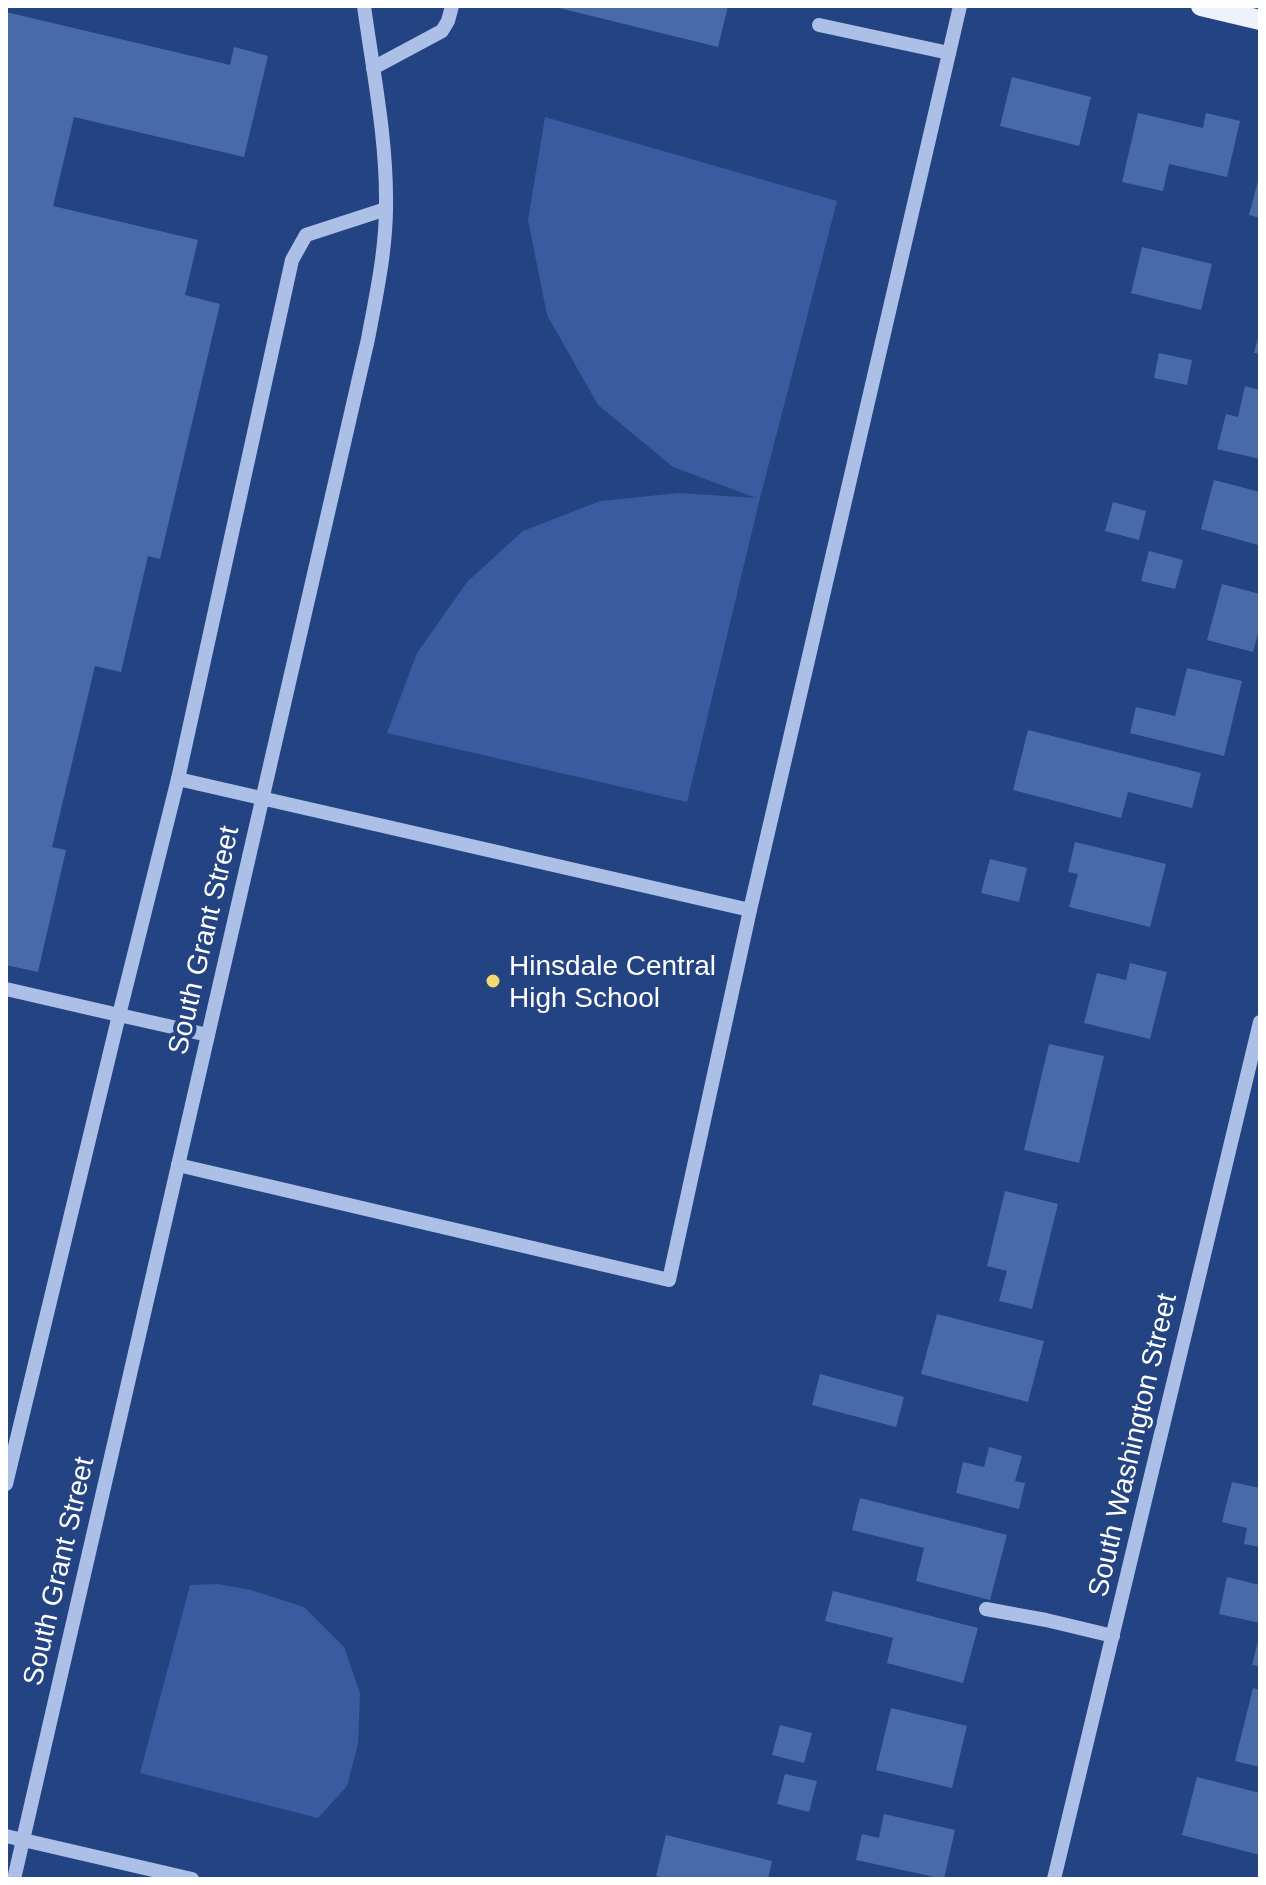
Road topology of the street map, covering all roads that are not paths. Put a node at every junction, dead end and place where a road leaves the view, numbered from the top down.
1 (364, 6) edge
2 (452, 6) edge
3 (960, 6) edge
4 (1201, 6) edge
5 (1260, 20) edge
6 (819, 25) dead end
7 (949, 53) junction
8 (373, 68) junction
9 (386, 209) junction
10 (178, 779) junction
11 (262, 799) junction
12 (750, 910) junction
13 (6, 989) edge
14 (119, 1015) junction
15 (1260, 1022) edge
16 (208, 1035) junction
17 (178, 1165) junction
18 (6, 1484) edge
19 (986, 1609) dead end
20 (1113, 1636) junction
21 (6, 1836) edge
22 (23, 1840) junction
23 (14, 1879) edge
24 (192, 1879) edge
25 (1054, 1879) edge

1 - 8 street, South Grant Street
2 - 8 street
3 - 7 street
4 - 5 main road
6 - 7 street
7 - 12 street
8 - 9 street, South Grant Street
9 - 10 street
9 - 11 street, South Grant Street
10 - 11 street
10 - 14 street
11 - 12 street
11 - 16 street, South Grant Street
12 - 17 street
13 - 14 street
14 - 16 street
14 - 18 street
15 - 20 street, South Washington Street
16 - 17 street, South Grant Street
17 - 22 street, South Grant Street
19 - 20 street
20 - 25 street, South Washington Street
21 - 22 street
22 - 23 street, South Grant Street
22 - 24 street

